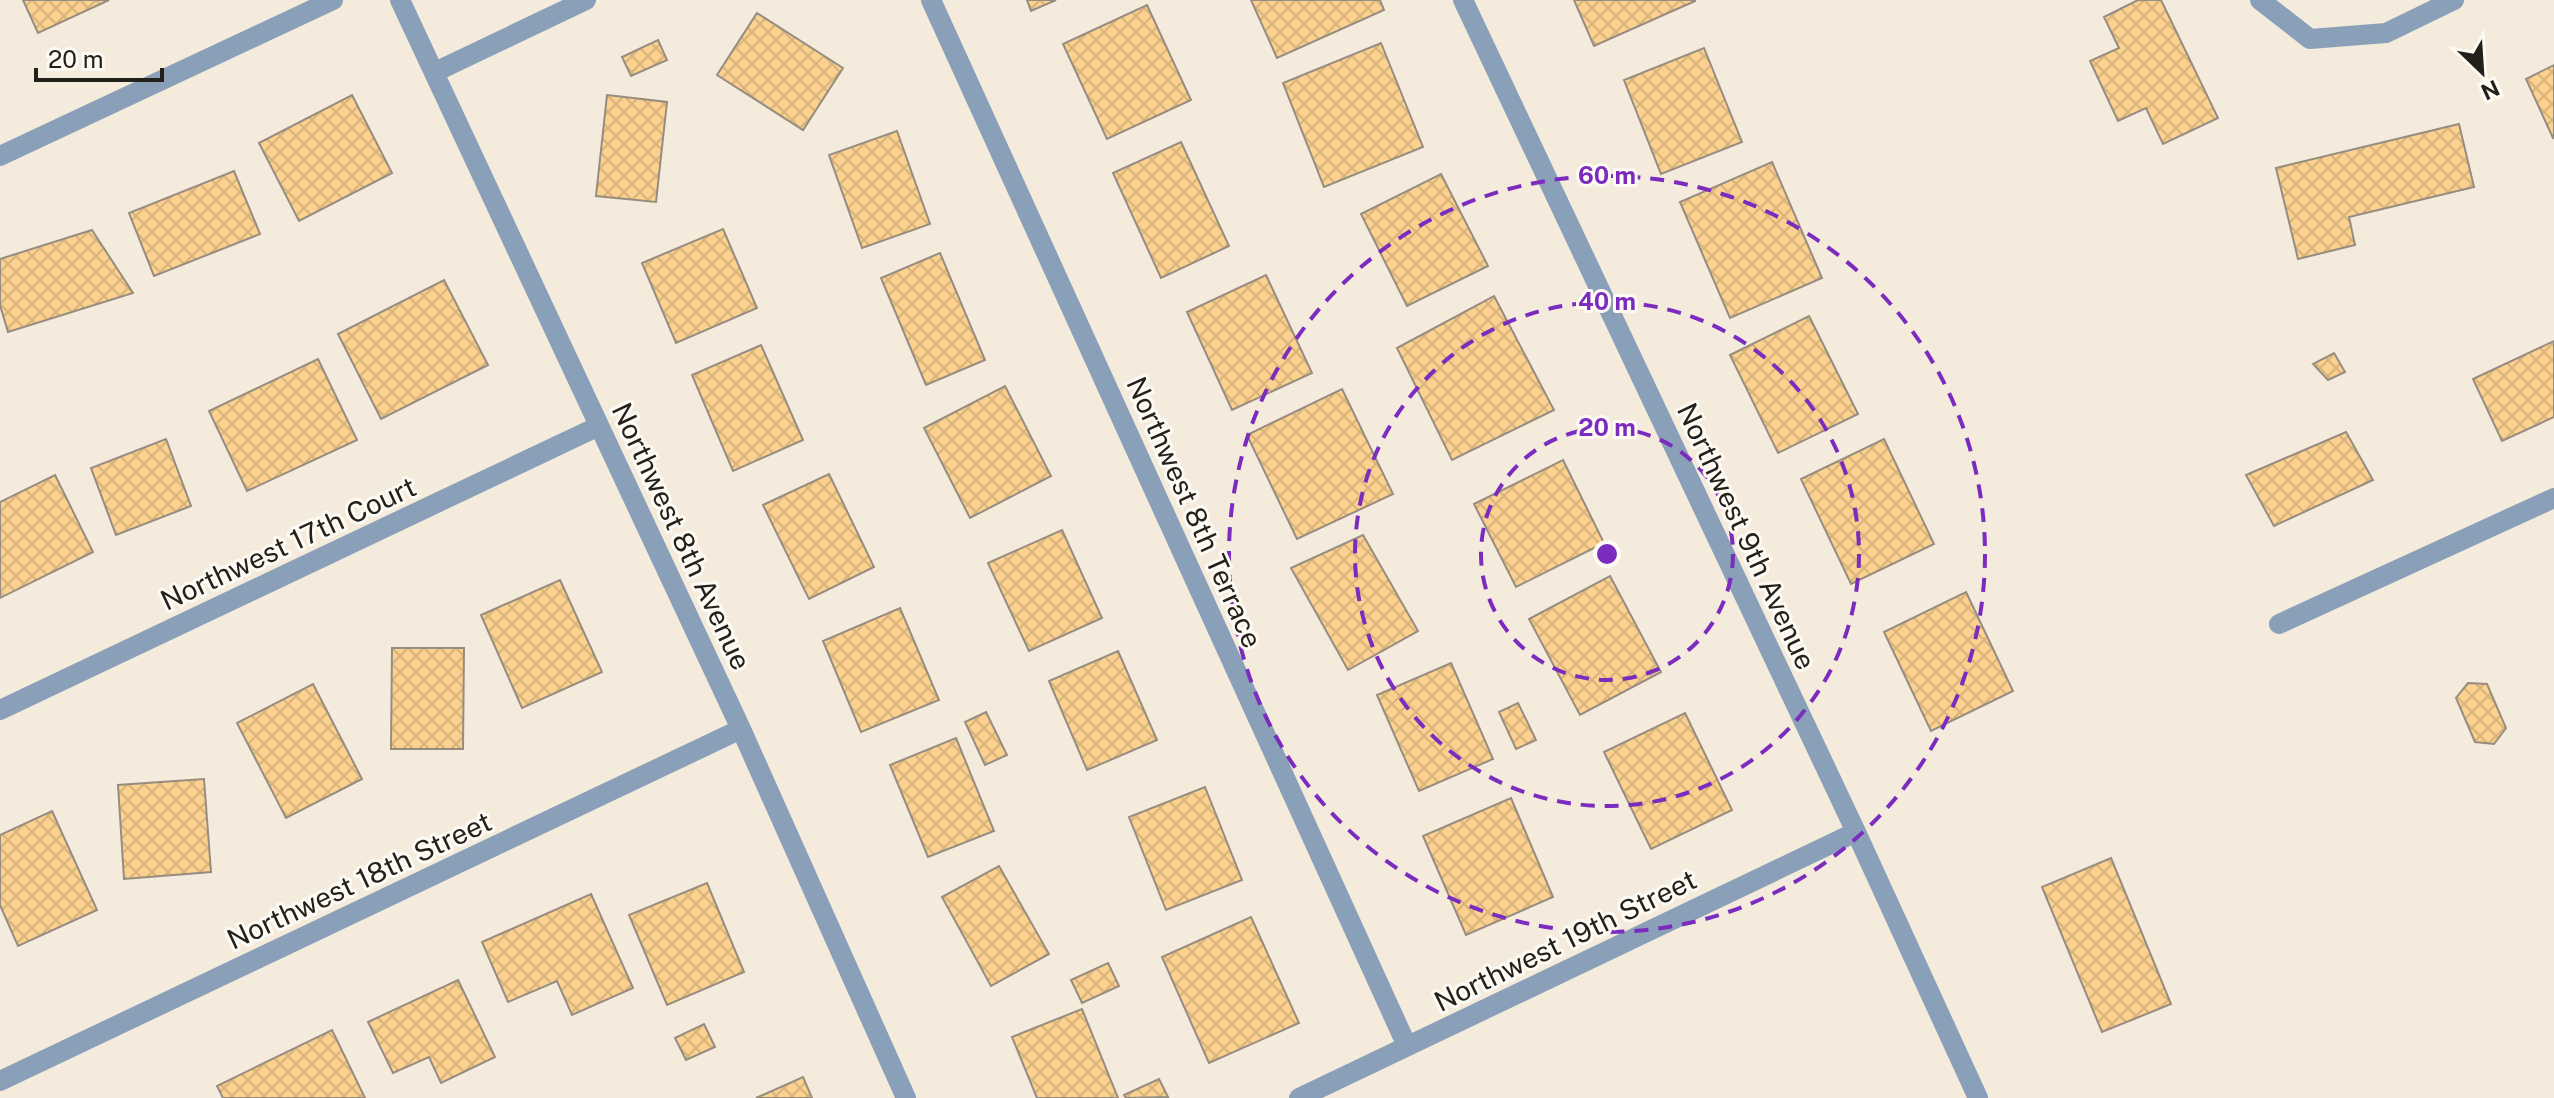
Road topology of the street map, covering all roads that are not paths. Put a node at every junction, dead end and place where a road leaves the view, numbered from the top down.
1 (333, 0) edge
2 (400, 0) edge
3 (586, 0) edge
4 (931, 0) edge
5 (1463, 0) edge
6 (2260, 0) edge
7 (2454, 0) edge
8 (435, 72) junction
9 (0, 156) edge
10 (599, 426) junction
11 (2554, 498) edge
12 (2279, 624) dead end
13 (0, 710) edge
14 (741, 729) junction
15 (1856, 832) junction
16 (1407, 1046) junction
17 (0, 1081) edge
18 (906, 1098) edge
19 (1299, 1098) edge
20 (1978, 1098) edge

1 - 9 street
2 - 8 street, Northwest 8th Avenue
3 - 8 street
4 - 16 street, Northwest 8th Terrace
5 - 15 street, Northwest 9th Avenue
6 - 7 street
8 - 10 street, Northwest 8th Avenue
10 - 13 street, Northwest 17th Court
10 - 14 street, Northwest 8th Avenue
11 - 12 street
14 - 17 street, Northwest 18th Street
14 - 18 street, Northwest 8th Avenue
15 - 16 street, Northwest 19th Street
15 - 20 street, Northwest 9th Avenue
16 - 19 street, Northwest 19th Street

